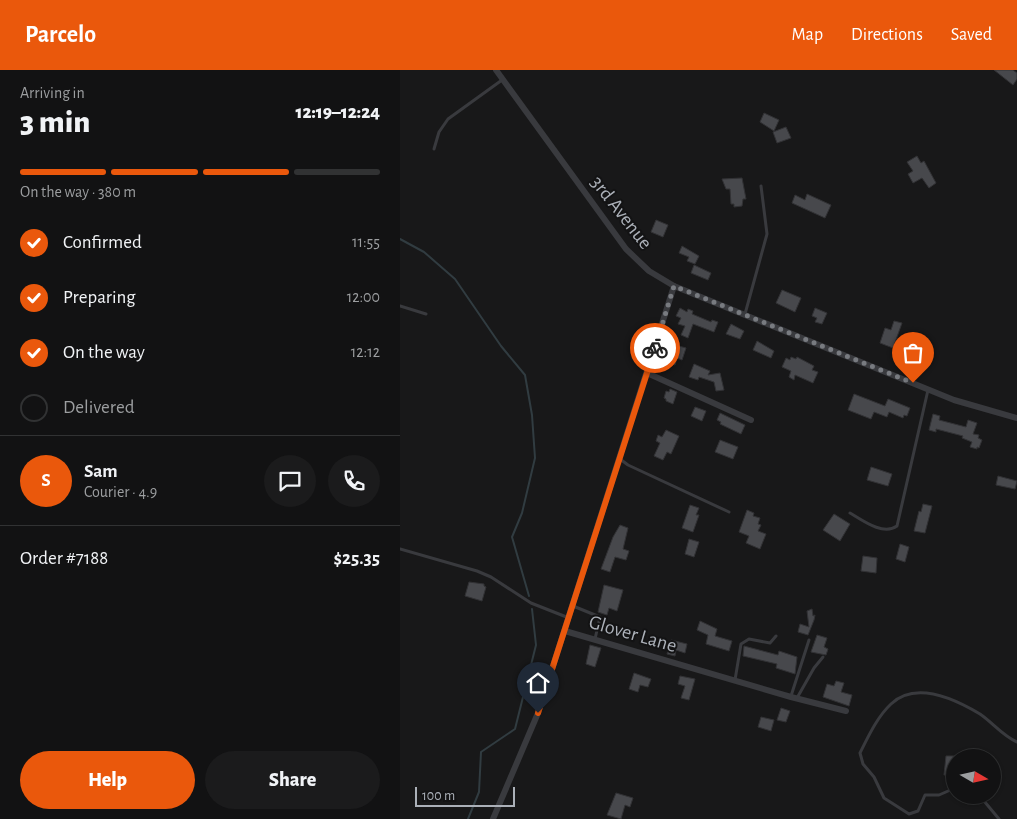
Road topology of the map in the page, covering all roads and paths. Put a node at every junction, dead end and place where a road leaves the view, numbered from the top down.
1 (496, 70) edge
2 (503, 80) junction
3 (434, 149) dead end
4 (761, 186) dead end
5 (674, 286) junction
6 (400, 306) edge
7 (426, 314) dead end
8 (746, 314) junction
9 (647, 373) junction
10 (929, 390) junction
11 (1017, 418) edge
12 (751, 420) dead end
13 (620, 458) junction
14 (729, 512) dead end
15 (850, 513) dead end
16 (400, 549) edge
17 (573, 606) junction
18 (569, 618) junction
19 (565, 631) junction
20 (776, 636) dead end
21 (595, 640) junction
22 (810, 640) dead end
23 (823, 657) dead end
24 (734, 680) junction
25 (794, 698) junction
26 (846, 711) dead end
27 (1017, 742) edge
28 (946, 792) edge
29 (986, 804) edge
30 (492, 819) edge
31 (999, 819) edge

1 - 2 street, 3rd Avenue
2 - 3 lane
2 - 5 street, 3rd Avenue
4 - 8 lane
5 - 8 street, 3rd Avenue
5 - 9 street
6 - 7 lane
8 - 10 street, 3rd Avenue
9 - 12 street
9 - 13 street
10 - 11 street, 3rd Avenue
10 - 15 lane
13 - 14 lane
13 - 17 street
16 - 18 lane
17 - 18 street
17 - 21 lane
18 - 19 street
19 - 21 street, Glover Lane
19 - 30 street
20 - 24 lane
21 - 24 street, Glover Lane
22 - 25 lane
23 - 25 lane
24 - 25 street, Glover Lane
25 - 26 street, Glover Lane
27 - 28 lane
29 - 31 lane

